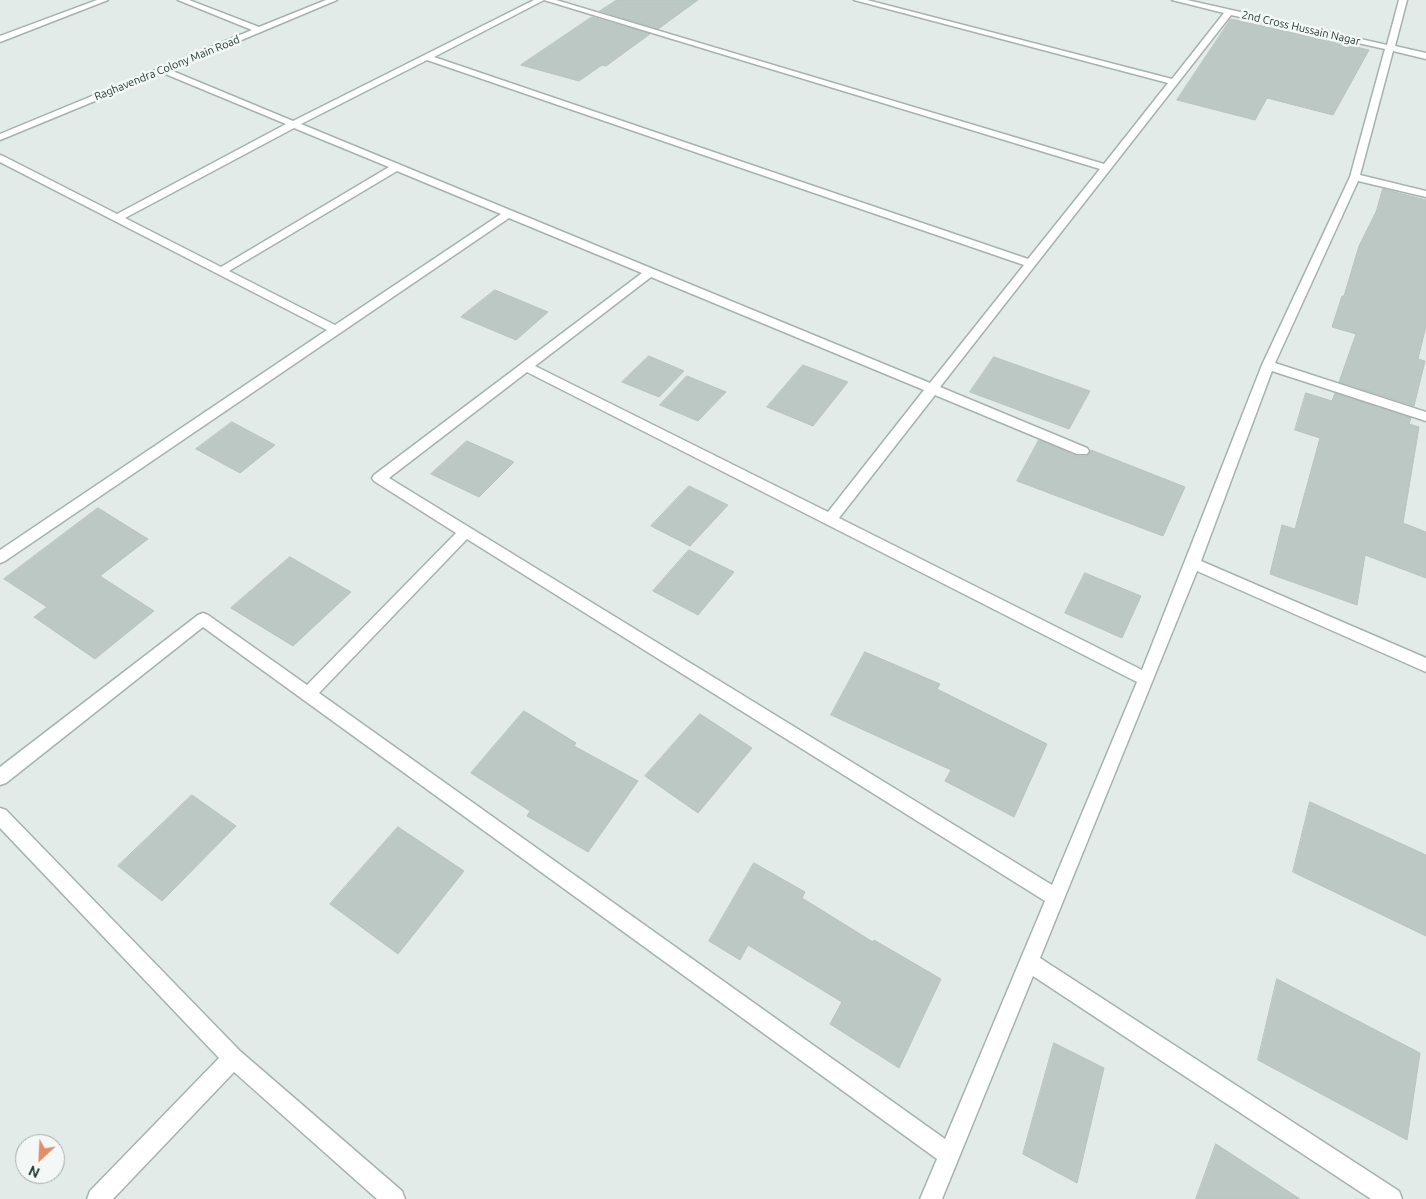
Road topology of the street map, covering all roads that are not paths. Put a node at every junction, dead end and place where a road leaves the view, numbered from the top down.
1 (104, 0) edge
2 (182, 0) edge
3 (333, 0) edge
4 (540, 0) edge
5 (548, 0) edge
6 (858, 0) edge
7 (1176, 0) edge
8 (1404, 0) edge
9 (1228, 12) junction
10 (259, 30) junction
11 (0, 40) edge
12 (1389, 48) junction
13 (1426, 56) edge
14 (426, 57) junction
15 (163, 70) junction
16 (1174, 82) junction
17 (294, 124) junction
18 (0, 137) edge
19 (0, 158) edge
20 (397, 167) junction
21 (1107, 168) junction
22 (1355, 177) junction
23 (1426, 194) edge
24 (508, 213) junction
25 (116, 218) junction
26 (1031, 264) junction
27 (221, 271) junction
28 (650, 272) junction
29 (336, 330) junction
30 (1268, 365) junction
31 (526, 366) junction
32 (932, 389) junction
33 (1426, 417) edge
34 (1082, 451) dead end
35 (830, 519) junction
36 (466, 532) junction
37 (0, 557) edge
38 (1192, 563) junction
39 (1426, 664) edge
40 (1146, 679) junction
41 (308, 694) junction
42 (0, 776) edge
43 (0, 816) edge
44 (1055, 897) junction
45 (1029, 962) junction
46 (233, 1058) junction
47 (949, 1154) junction
48 (98, 1199) edge
49 (394, 1199) edge
50 (931, 1199) edge
51 (1391, 1199) edge

1 - 11 street
2 - 10 street
3 - 10 street, Raghavendra Colony Main Road
4 - 14 street
5 - 21 street
6 - 16 street
7 - 9 street, 2nd Cross Hussain Nagar
8 - 12 street
9 - 12 street, 2nd Cross Hussain Nagar
9 - 16 street
10 - 15 street, Raghavendra Colony Main Road
12 - 13 street, 2nd Cross Hussain Nagar
12 - 22 street
14 - 17 street
14 - 26 street
15 - 17 street
15 - 18 street, Raghavendra Colony Main Road
16 - 21 street
17 - 20 street
17 - 25 street
19 - 25 street
20 - 24 street
20 - 27 street
21 - 26 street
22 - 23 street
22 - 30 street
24 - 28 street
24 - 29 street
25 - 27 street
26 - 32 street
27 - 29 street
28 - 31 street
28 - 32 street
29 - 37 street
30 - 33 street
30 - 38 street
31 - 35 street
31 - 36 street
32 - 34 street
32 - 35 street
35 - 40 street
36 - 41 street
36 - 44 street
38 - 39 street
38 - 40 street
40 - 44 street
41 - 42 street
41 - 47 street
43 - 46 street
44 - 45 street
45 - 47 street
45 - 51 street
46 - 48 street
46 - 49 street
47 - 50 street

